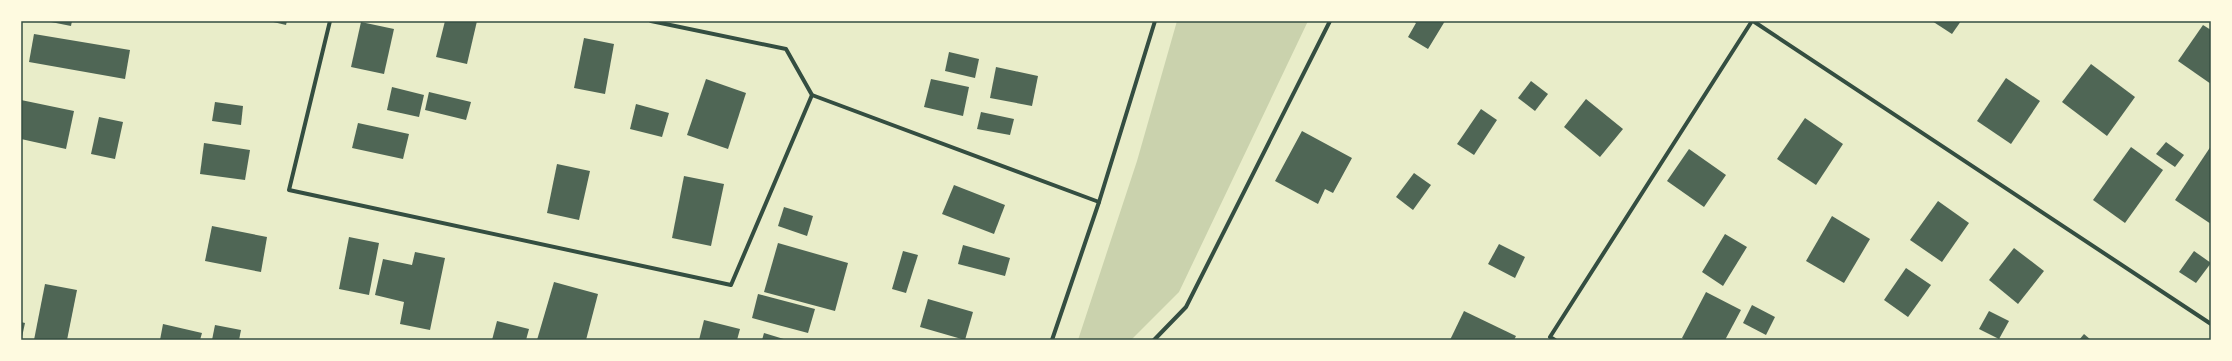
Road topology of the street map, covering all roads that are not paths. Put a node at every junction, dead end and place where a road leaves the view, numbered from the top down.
1 (330, 21) edge
2 (650, 21) edge
3 (1155, 21) edge
4 (1330, 21) edge
5 (1753, 21) edge
6 (812, 95) junction
7 (1099, 202) junction
8 (2211, 324) edge
9 (1552, 339) edge
10 (1052, 340) edge
11 (1154, 340) edge

1 - 6 street
2 - 6 street
3 - 7 street
4 - 11 street
5 - 8 street
5 - 9 street
6 - 7 street
7 - 10 street

